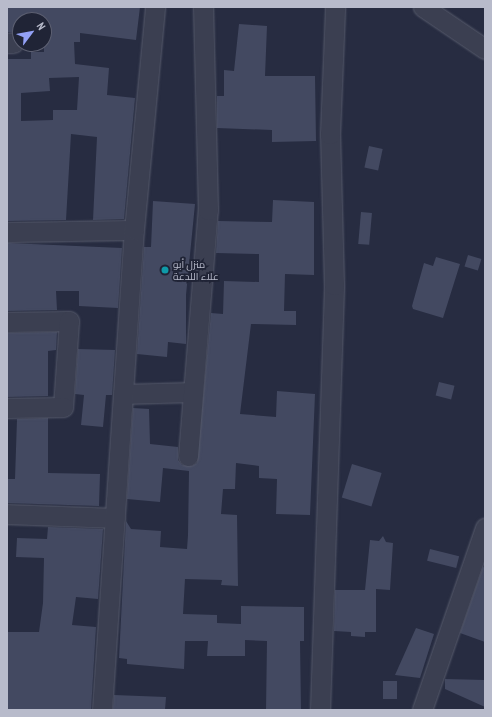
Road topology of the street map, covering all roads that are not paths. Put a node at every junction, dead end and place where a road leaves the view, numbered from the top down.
1 (155, 7) edge
2 (203, 7) edge
3 (335, 7) edge
4 (423, 7) edge
5 (485, 49) edge
6 (134, 230) junction
7 (7, 232) edge
8 (7, 322) edge
9 (192, 392) junction
10 (123, 394) junction
11 (7, 408) edge
12 (188, 456) dead end
13 (7, 514) edge
14 (115, 518) junction
15 (485, 528) edge
16 (102, 710) edge
17 (320, 710) edge
18 (422, 710) edge

1 - 6 street
2 - 9 street
3 - 17 street
4 - 5 street
6 - 7 street
6 - 10 street
8 - 11 street
9 - 10 street
9 - 12 street
10 - 14 street
13 - 14 street
14 - 16 street
15 - 18 street

